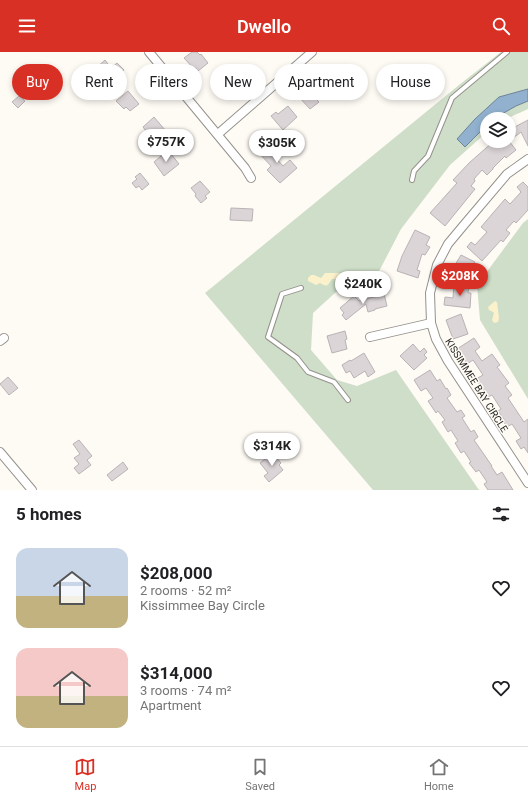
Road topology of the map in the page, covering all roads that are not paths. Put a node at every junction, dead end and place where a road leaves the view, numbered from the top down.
1 (149, 52) edge
2 (312, 52) edge
3 (507, 52) edge
4 (218, 134) junction
5 (528, 159) edge
6 (251, 178) dead end
7 (412, 180) dead end
8 (301, 288) dead end
9 (431, 323) junction
10 (370, 337) dead end
11 (348, 400) dead end
12 (0, 452) edge
13 (528, 483) edge
14 (32, 490) edge

1 - 4 street
2 - 4 street
3 - 7 lane
4 - 6 street
5 - 9 street, KISSIMMEE BAY CIRCLE
8 - 11 lane
9 - 10 street
9 - 13 street, KISSIMMEE BAY CIRCLE
12 - 14 street

